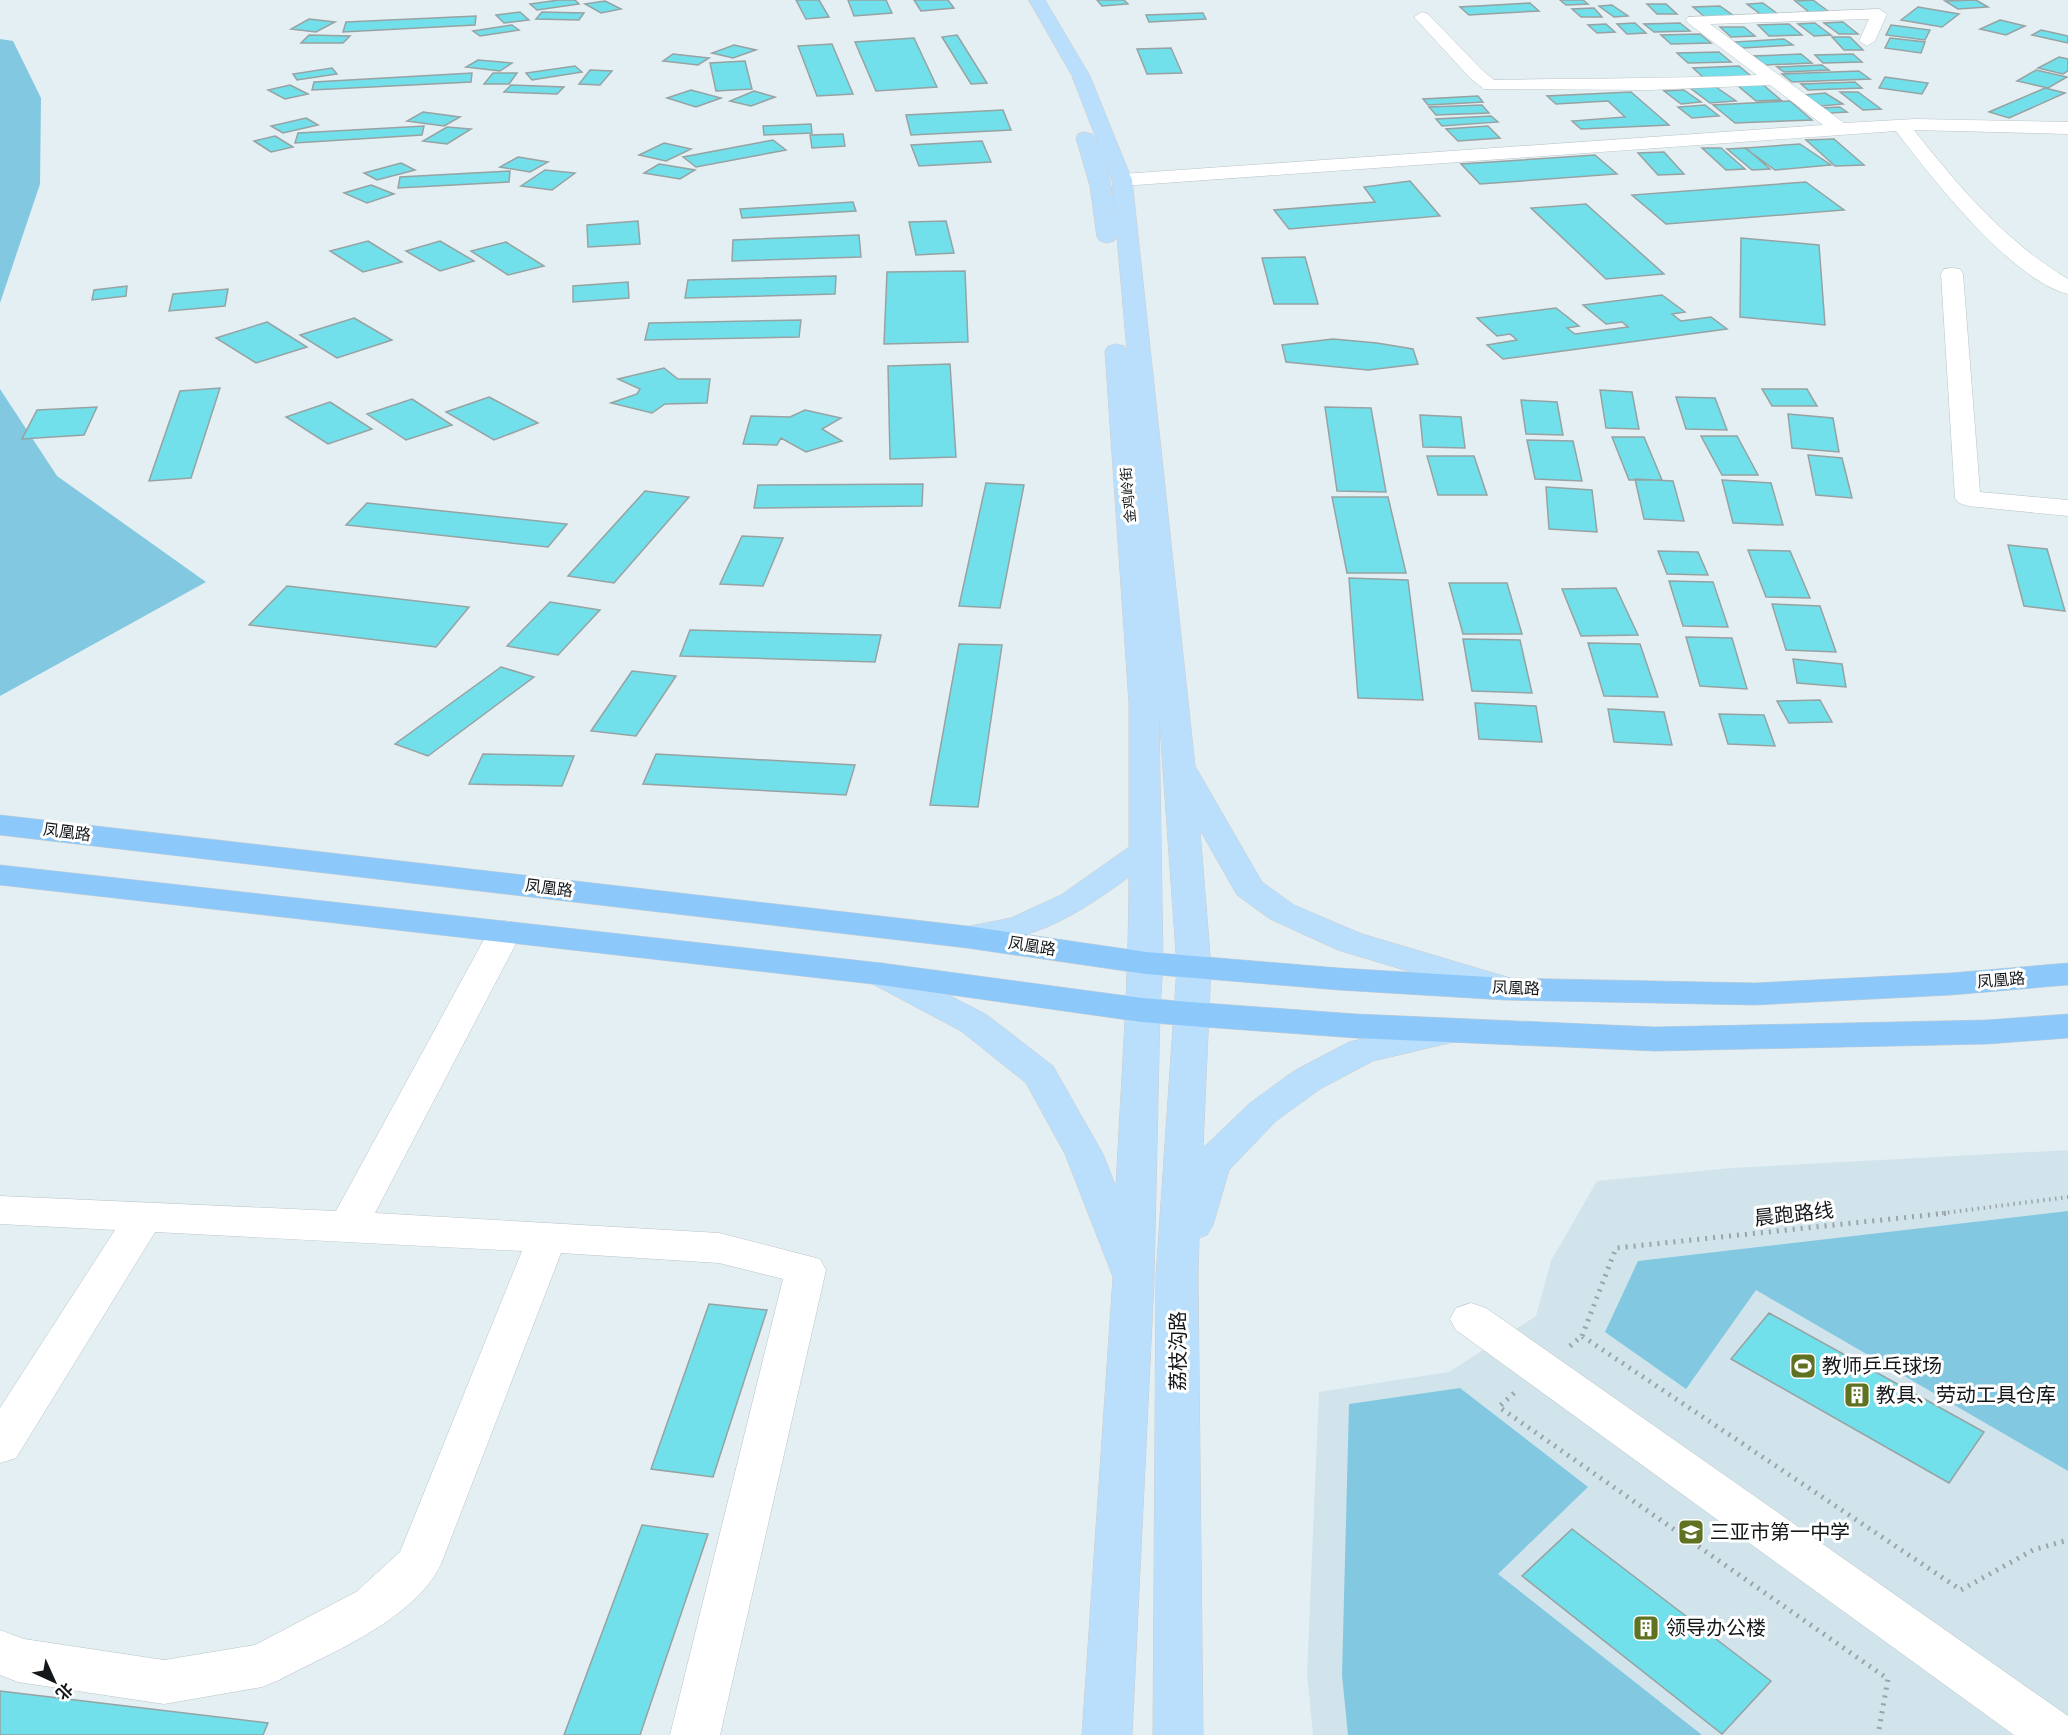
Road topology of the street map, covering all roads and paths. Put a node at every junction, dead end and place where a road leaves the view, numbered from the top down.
1 (1016, 0) edge
2 (1037, 0) edge
3 (1422, 17) dead end
4 (1867, 41) dead end
5 (1774, 80) junction
6 (1901, 126) junction
7 (2041, 128) junction
8 (2068, 128) edge
9 (1841, 130) junction
10 (2068, 149) edge
11 (1122, 180) junction
12 (1952, 274) dead end
13 (2068, 288) edge
14 (2068, 508) edge
15 (1179, 764) junction
16 (0, 825) edge
17 (1144, 851) junction
18 (0, 875) edge
19 (505, 932) junction
20 (968, 937) junction
21 (1146, 963) junction
22 (1194, 967) junction
23 (881, 974) junction
24 (2068, 974) edge
25 (1505, 989) junction
26 (1142, 1010) junction
27 (1191, 1014) junction
28 (2068, 1026) edge
29 (1455, 1030) junction
30 (2068, 1197) edge
31 (0, 1210) edge
32 (144, 1217) junction
33 (348, 1226) junction
34 (547, 1238) junction
35 (1178, 1276) junction
36 (1132, 1281) junction
37 (1471, 1318) dead end
38 (1582, 1336) junction
39 (1542, 1369) junction
40 (0, 1445) edge
41 (2068, 1540) edge
42 (0, 1651) edge
43 (695, 1735) edge
44 (1107, 1735) edge
45 (1178, 1735) edge
46 (1878, 1735) edge
47 (2054, 1735) edge

1 - 17 main road, 金鸡岭街
2 - 11 main road, 金鸡岭街
3 - 5 street
4 - 5 street
5 - 9 street
6 - 7 street
6 - 9 street
6 - 13 street
7 - 8 street
7 - 10 street
9 - 11 street
11 - 15 main road, 金鸡岭街
12 - 14 street
15 - 22 main road, 金鸡岭街
15 - 25 main road
16 - 20 highway, 凤凰路
17 - 20 main road
17 - 21 main road, 金鸡岭街
18 - 19 highway
19 - 23 highway
19 - 33 street
20 - 21 highway, 凤凰路
21 - 22 highway, 凤凰路
21 - 26 main road, 金鸡岭街
22 - 25 highway, 凤凰路
22 - 27 main road, 荔枝沟路
23 - 26 highway
23 - 36 main road
24 - 25 highway, 凤凰路
26 - 27 highway
26 - 36 main road
27 - 29 highway
27 - 35 main road, 荔枝沟路
28 - 29 highway
29 - 35 main road
30 - 38 path, 晨跑路线
31 - 32 street
32 - 33 street
32 - 40 street
33 - 34 street
34 - 42 street
34 - 43 street
35 - 45 main road, 荔枝沟路
36 - 44 main road
37 - 39 street
38 - 39 path
38 - 41 path
39 - 46 path
39 - 47 street

